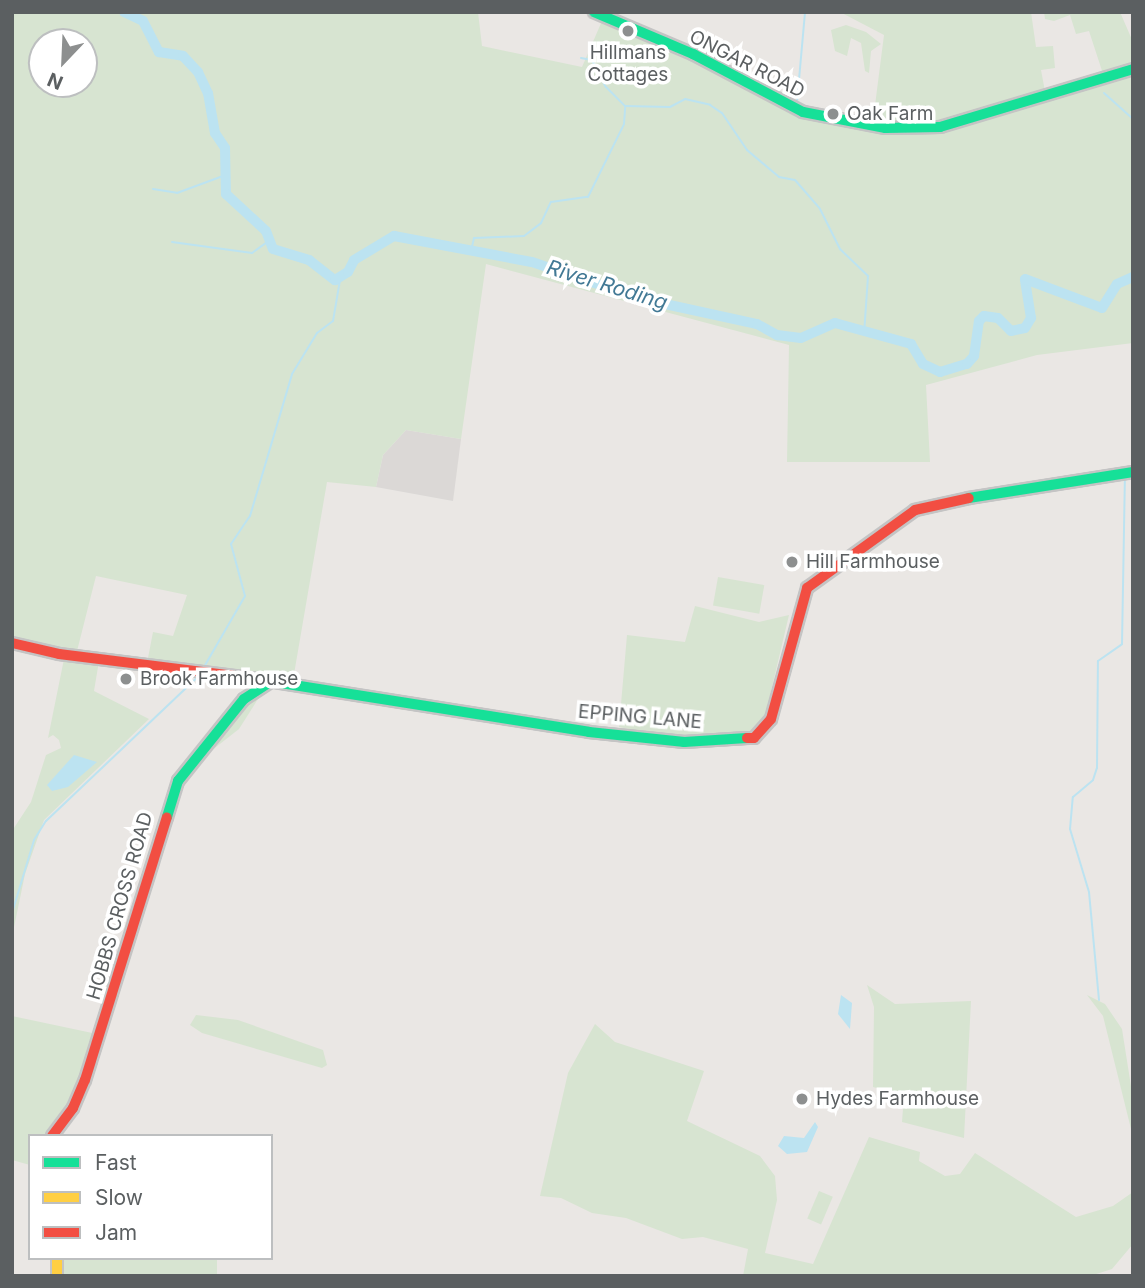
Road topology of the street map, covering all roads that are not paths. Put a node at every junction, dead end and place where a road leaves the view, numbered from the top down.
1 (594, 12) edge
2 (1133, 69) edge
3 (1133, 472) edge
4 (12, 643) edge
5 (240, 677) junction
6 (271, 682) junction
7 (244, 699) junction
8 (54, 1134) edge

1 - 2 street, ONGAR ROAD
3 - 6 street, EPPING LANE
4 - 5 street, EPPING LANE
5 - 6 street, EPPING LANE
5 - 7 street
6 - 7 street, HOBBS CROSS ROAD
7 - 8 street, HOBBS CROSS ROAD

